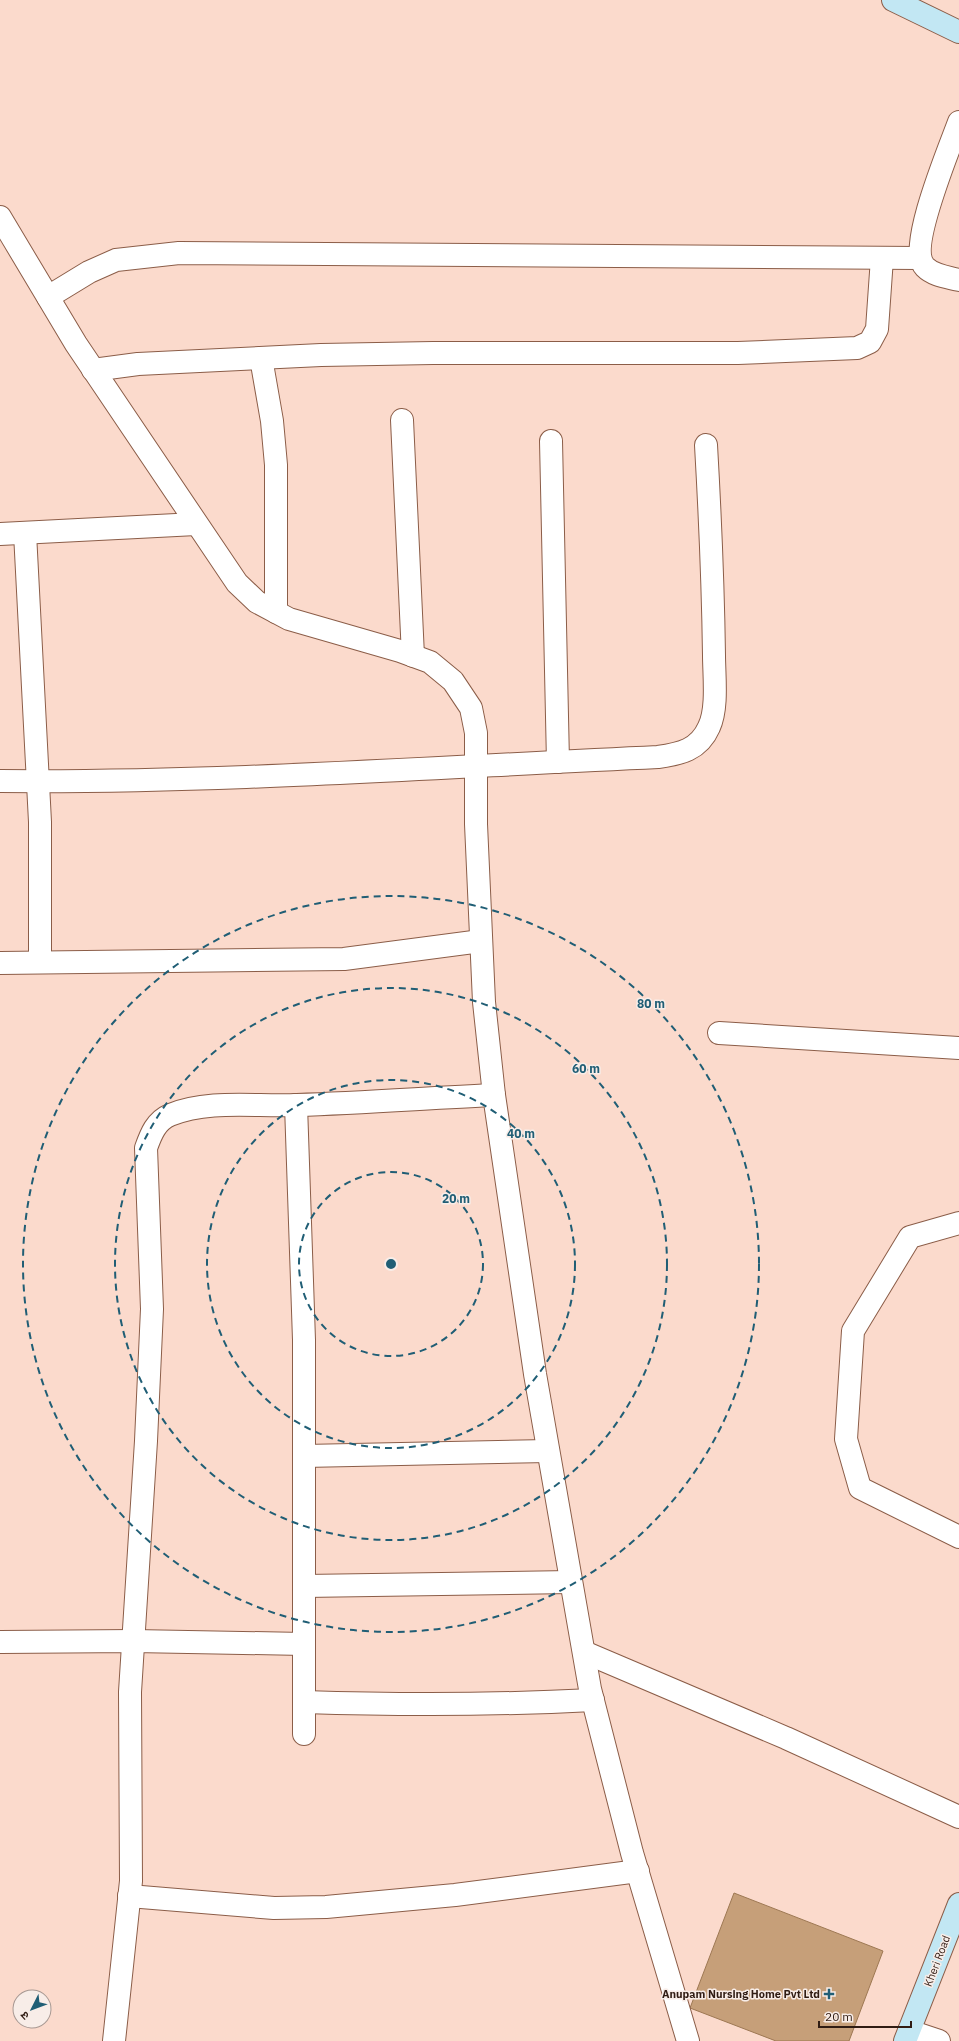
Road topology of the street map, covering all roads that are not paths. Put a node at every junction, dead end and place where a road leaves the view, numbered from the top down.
1 (893, 0) edge
2 (959, 32) edge
3 (959, 122) edge
4 (0, 216) edge
5 (882, 258) junction
6 (920, 258) junction
7 (959, 280) edge
8 (48, 297) junction
9 (261, 358) junction
10 (93, 370) junction
11 (402, 420) dead end
12 (551, 441) dead end
13 (706, 445) dead end
14 (196, 524) junction
15 (25, 533) junction
16 (0, 534) edge
17 (276, 612) junction
18 (413, 656) junction
19 (558, 762) junction
20 (477, 765) junction
21 (0, 781) edge
22 (38, 782) junction
23 (481, 941) junction
24 (40, 962) junction
25 (0, 964) edge
26 (719, 1033) dead end
27 (959, 1048) edge
28 (494, 1095) junction
29 (296, 1105) junction
30 (959, 1222) edge
31 (548, 1451) junction
32 (304, 1456) junction
33 (959, 1537) edge
34 (571, 1582) junction
35 (304, 1586) junction
36 (134, 1641) junction
37 (0, 1642) edge
38 (304, 1644) junction
39 (584, 1652) junction
40 (593, 1700) junction
41 (304, 1702) junction
42 (304, 1734) dead end
43 (959, 1817) edge
44 (638, 1871) junction
45 (129, 1896) junction
46 (959, 1904) edge
47 (907, 2036) edge
48 (114, 2041) edge
49 (688, 2041) edge
50 (939, 2041) edge

1 - 2 street
3 - 6 street
4 - 8 street
5 - 6 street
5 - 8 street
5 - 9 street
6 - 7 street
8 - 10 street
9 - 10 street
9 - 17 street
10 - 14 street
11 - 18 street
12 - 19 street
13 - 19 street
14 - 15 street
14 - 17 street
15 - 16 street
15 - 22 street
17 - 18 street
18 - 20 street
19 - 20 street
20 - 22 street
20 - 23 street
21 - 22 street
22 - 24 street
23 - 24 street
23 - 28 street
24 - 25 street
26 - 27 street
28 - 29 street
28 - 31 street
29 - 32 street
29 - 36 street
30 - 33 street
31 - 32 street
31 - 34 street
32 - 35 street
34 - 35 street
34 - 39 street
35 - 38 street
36 - 37 street
36 - 38 street
36 - 45 street
38 - 41 street
39 - 40 street
39 - 43 street
40 - 41 street
40 - 44 street
41 - 42 street
44 - 45 street
44 - 49 street
45 - 48 street
46 - 47 street, Kheri Road
47 - 50 street

